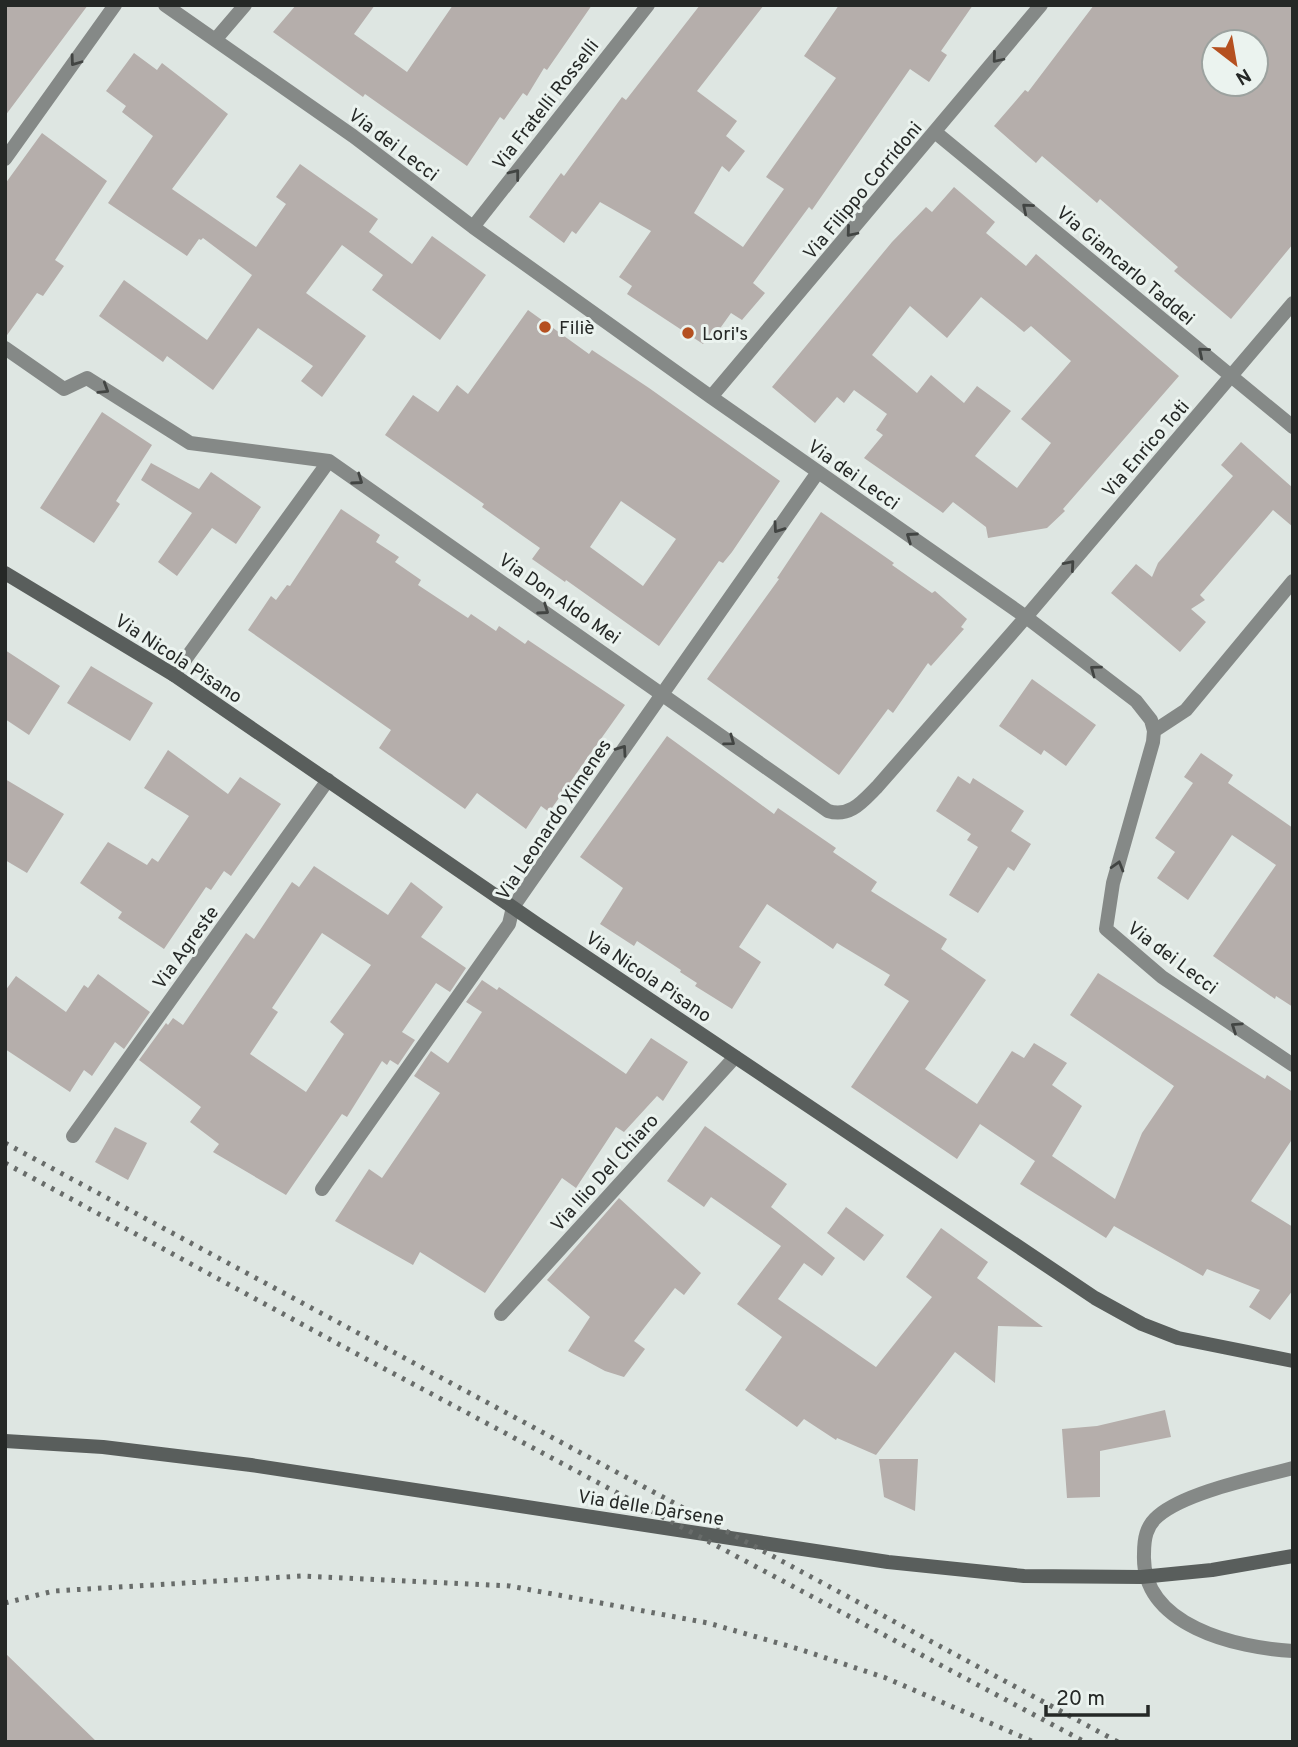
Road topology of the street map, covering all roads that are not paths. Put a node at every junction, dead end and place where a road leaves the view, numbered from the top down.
1 (115, 5) edge
2 (165, 5) edge
3 (245, 5) edge
4 (648, 5) edge
5 (1041, 5) edge
6 (215, 40) junction
7 (936, 132) junction
8 (5, 159) edge
9 (473, 227) junction
10 (1293, 303) edge
11 (5, 348) edge
12 (1231, 376) junction
13 (710, 397) junction
14 (1293, 427) edge
15 (329, 461) junction
16 (818, 472) junction
17 (5, 573) edge
18 (1293, 581) edge
19 (1026, 617) junction
20 (174, 675) junction
21 (662, 692) junction
22 (1154, 731) junction
23 (328, 780) junction
24 (513, 907) junction
25 (735, 1057) junction
26 (1293, 1065) edge
27 (73, 1136) dead end
28 (322, 1189) dead end
29 (501, 1314) dead end
30 (1293, 1360) edge
31 (5, 1441) edge
32 (1293, 1468) edge
33 (1293, 1556) edge
34 (1293, 1651) edge

1 -> 8 street
2 - 6 street, Via dei Lecci
3 - 6 street
9 -> 4 street, Via Fratelli Rosselli
5 -> 7 street, Via Filippo Corridoni
6 - 9 street, Via dei Lecci
12 -> 7 street, Via Giancarlo Taddei
7 -> 13 street, Via Filippo Corridoni
9 - 13 street, Via dei Lecci
10 - 12 street, Via Enrico Toti
11 -> 15 street, Via Don Aldo Mei
12 - 14 street, Via Giancarlo Taddei
19 -> 12 street, Via Enrico Toti
13 - 16 street, Via dei Lecci
15 - 20 street
15 -> 21 street, Via Don Aldo Mei
19 -> 16 street, Via dei Lecci
16 -> 21 street, Via Leonardo Ximenes
17 - 20 street, Via Nicola Pisano
18 - 22 street
21 -> 19 street, Via Don Aldo Mei
22 -> 19 street, Via dei Lecci
20 - 23 street, Via Nicola Pisano
24 -> 21 street, Via Leonardo Ximenes
26 -> 22 street, Via dei Lecci
23 - 24 street, Via Nicola Pisano
23 - 27 street, Via Agreste
24 - 25 street, Via Nicola Pisano
24 - 28 street, Via Leonardo Ximenes
25 - 29 street, Via Ilio Del Chiaro
25 - 30 street, Via Nicola Pisano
31 - 33 street, Via delle Darsene
32 - 34 street

